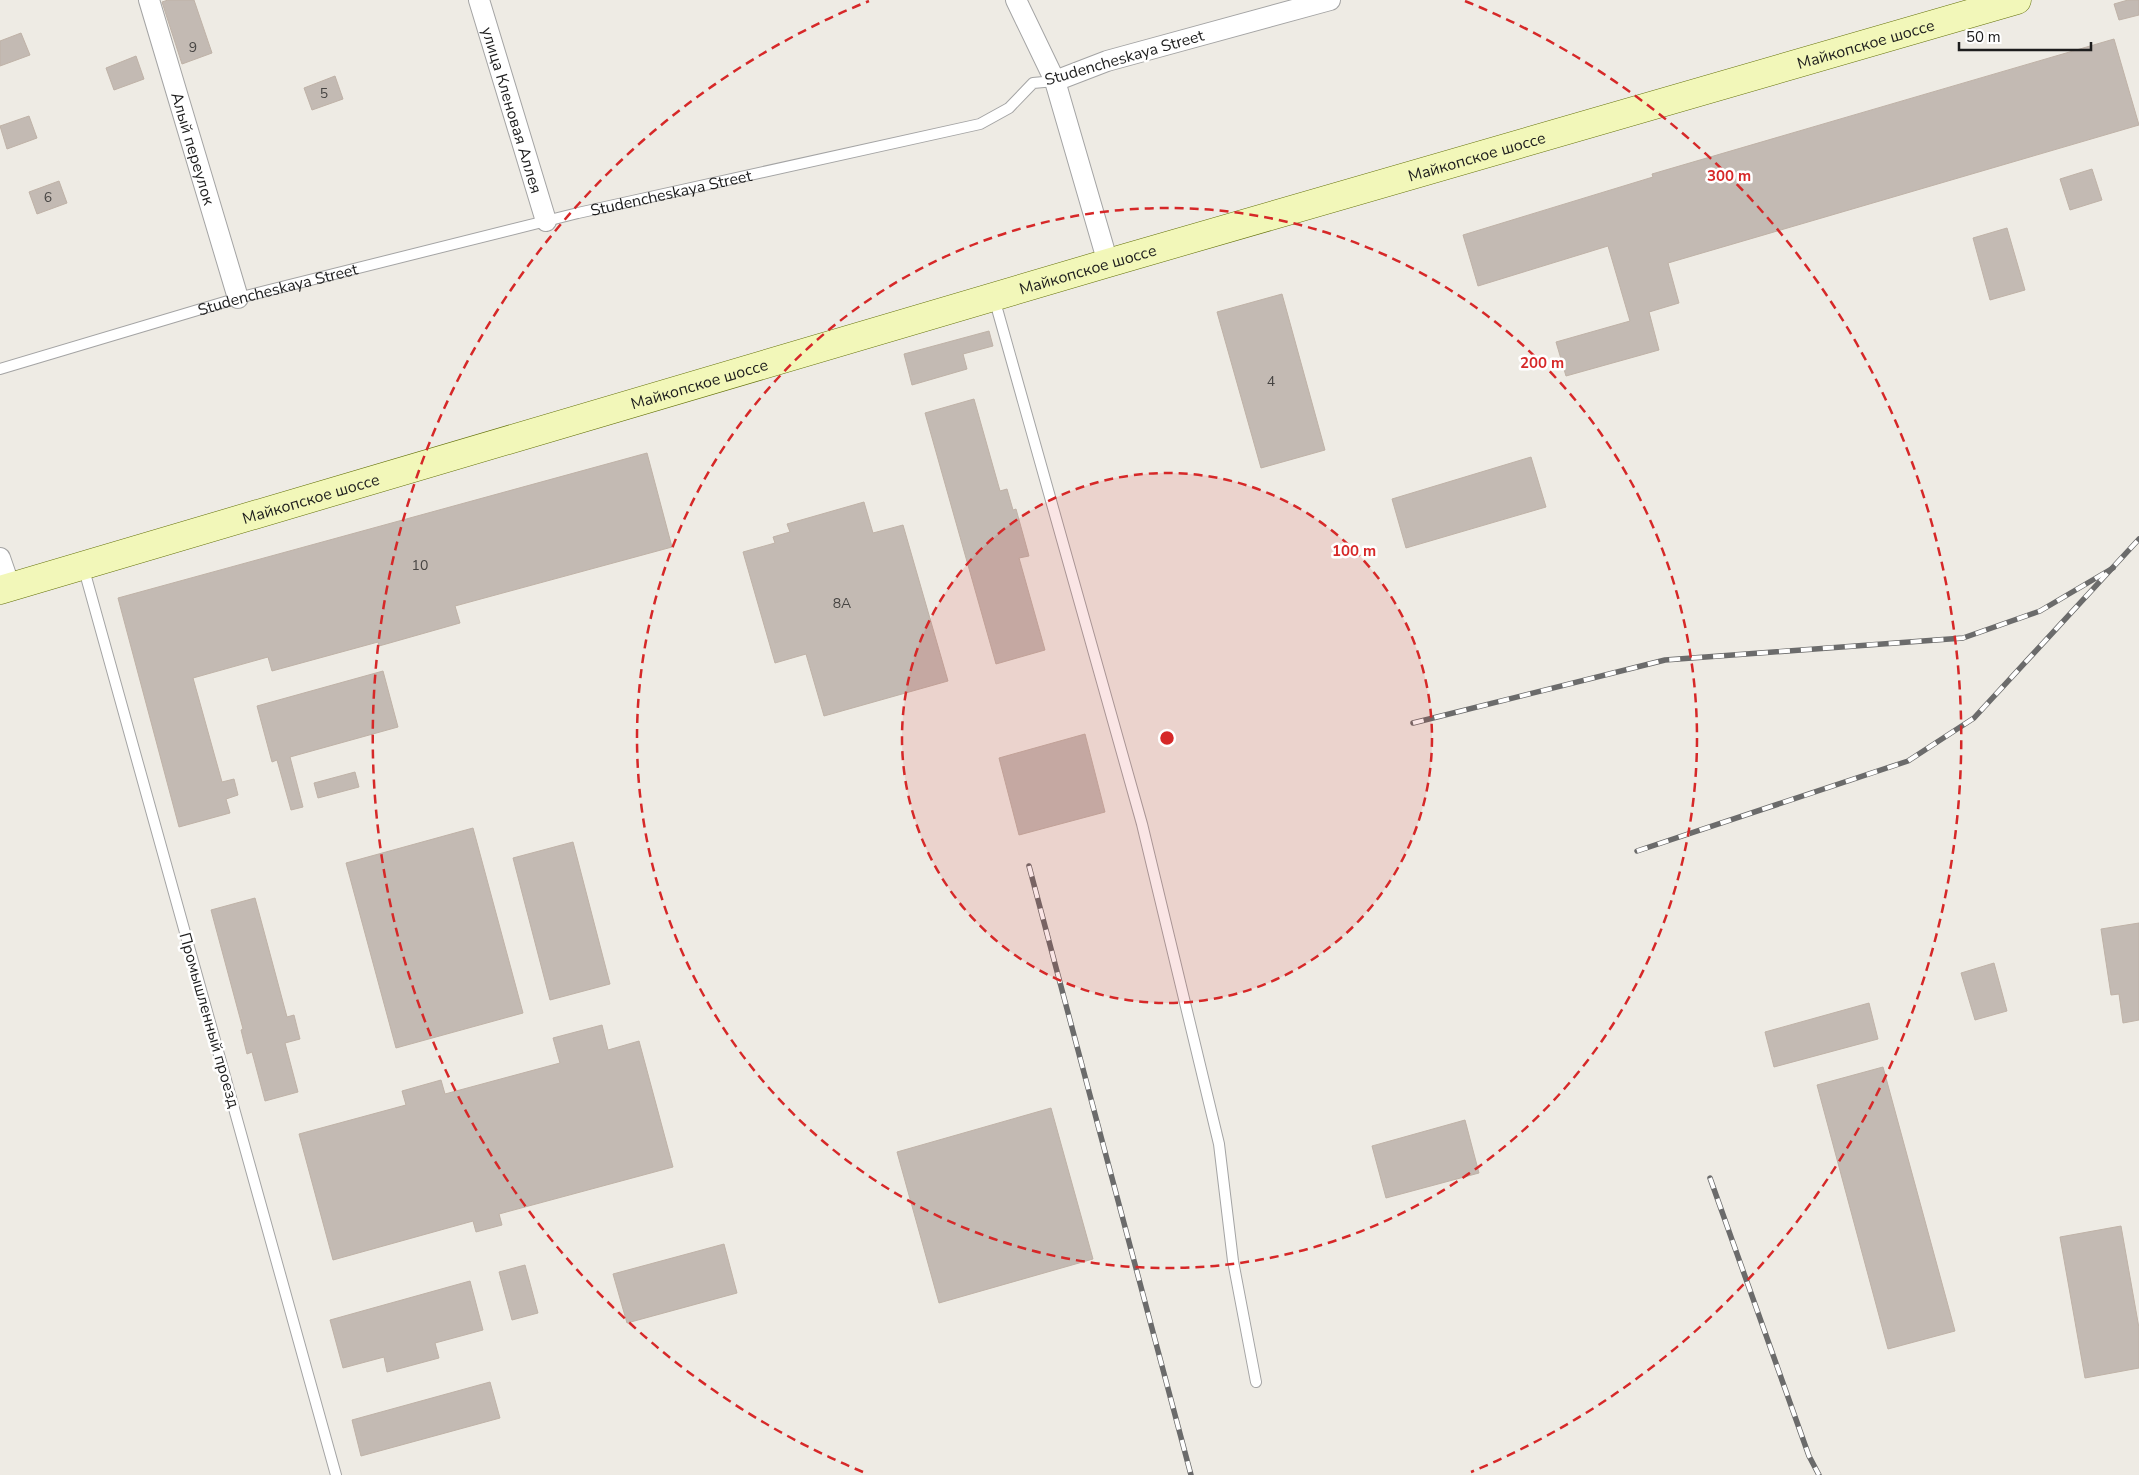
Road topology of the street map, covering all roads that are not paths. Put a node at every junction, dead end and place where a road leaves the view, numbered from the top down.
1 (149, 0) edge
2 (478, 0) edge
3 (1016, 0) edge
4 (1330, 0) edge
5 (2017, 0) edge
6 (1055, 81) junction
7 (546, 221) junction
8 (1108, 263) junction
9 (994, 297) junction
10 (238, 298) junction
11 (0, 369) edge
12 (0, 558) edge
13 (83, 566) junction
14 (5, 588) edge
15 (1256, 1382) dead end
16 (336, 1475) edge

1 - 10 street, Алый переулок
2 - 7 street, улица Кленовая Аллея
3 - 6 street
4 - 6 street, Studencheskaya Street
5 - 8 street, Майкопское шоссе
6 - 7 lane, Studencheskaya Street
6 - 8 street
7 - 10 lane, Studencheskaya Street
8 - 9 street, Майкопское шоссе
9 - 13 street, Майкопское шоссе
9 - 15 lane
10 - 11 lane, Studencheskaya Street
12 - 14 street
13 - 14 street, Майкопское шоссе
13 - 16 lane, Промышленный проезд

